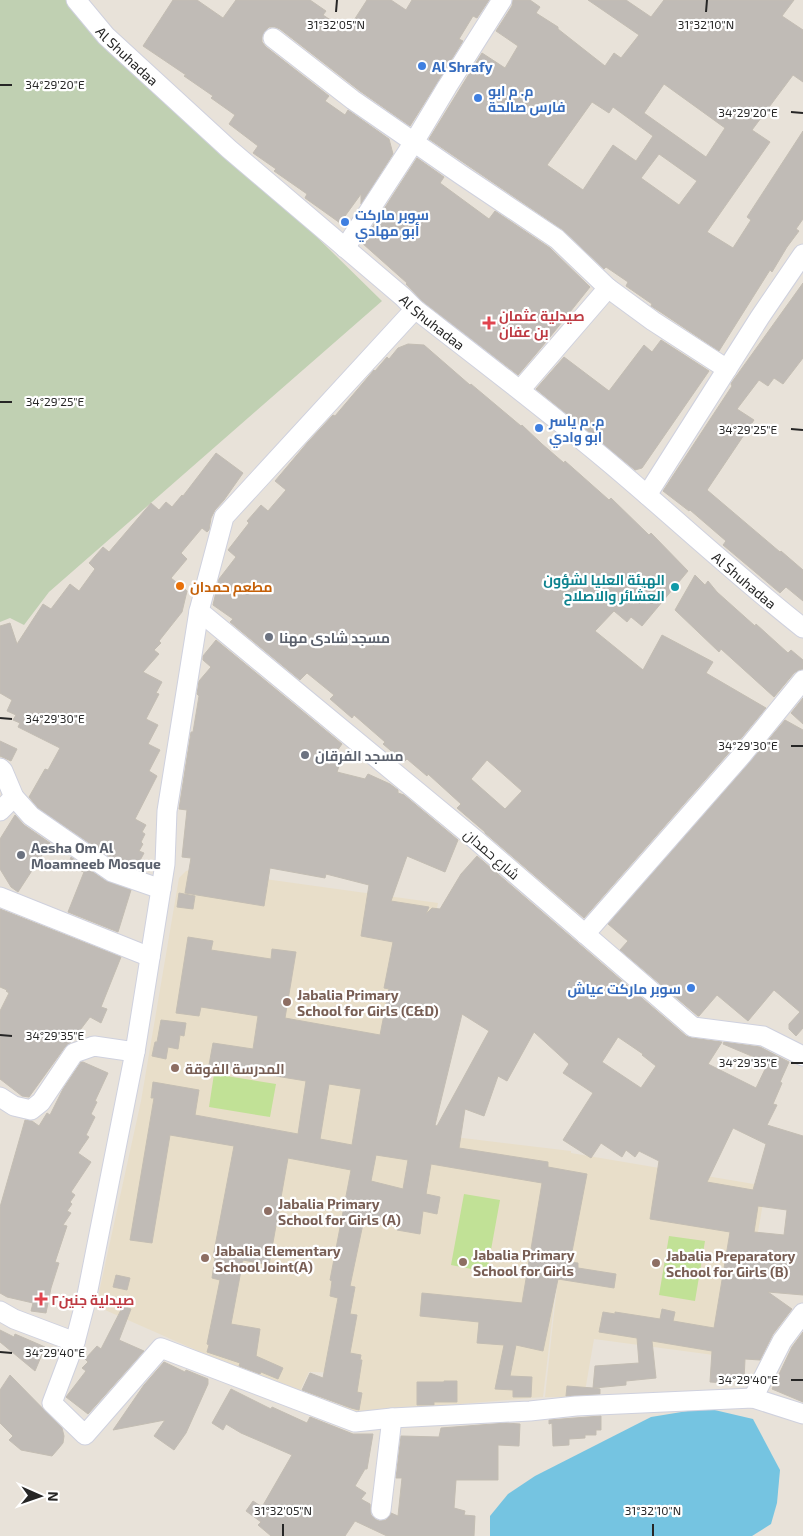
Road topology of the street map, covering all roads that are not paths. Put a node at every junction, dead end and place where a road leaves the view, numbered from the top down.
1 (76, 0) edge
2 (502, 0) edge
3 (273, 38) dead end
4 (414, 142) junction
5 (345, 248) junction
6 (803, 254) edge
7 (608, 288) junction
8 (415, 309) junction
9 (727, 369) junction
10 (520, 390) junction
11 (647, 495) junction
12 (199, 611) junction
13 (803, 628) edge
14 (803, 680) edge
15 (0, 768) edge
16 (14, 797) junction
17 (0, 811) edge
18 (161, 889) junction
19 (0, 897) edge
20 (585, 934) junction
21 (150, 957) junction
22 (134, 1052) junction
23 (803, 1056) edge
24 (0, 1097) edge
25 (0, 1311) edge
26 (803, 1313) edge
27 (75, 1342) junction
28 (753, 1398) junction
29 (803, 1414) edge
30 (392, 1418) junction
31 (381, 1510) dead end

1 - 5 street, Al Shuhadaa
2 - 4 street
3 - 4 street
4 - 5 street
4 - 7 street
5 - 8 street, Al Shuhadaa
6 - 9 street
7 - 9 street
7 - 10 street
8 - 10 street, Al Shuhadaa
8 - 12 street
9 - 11 street
10 - 11 street, Al Shuhadaa
11 - 13 street, Al Shuhadaa
12 - 18 street
12 - 20 street, شارع حمدان
14 - 20 street
15 - 16 street
16 - 17 street
16 - 18 street
18 - 21 street
19 - 21 street
20 - 23 street, شارع حمدان
21 - 22 street
22 - 24 street
22 - 27 street
25 - 27 street
26 - 28 street
27 - 30 street
28 - 29 street
28 - 30 street
30 - 31 street

